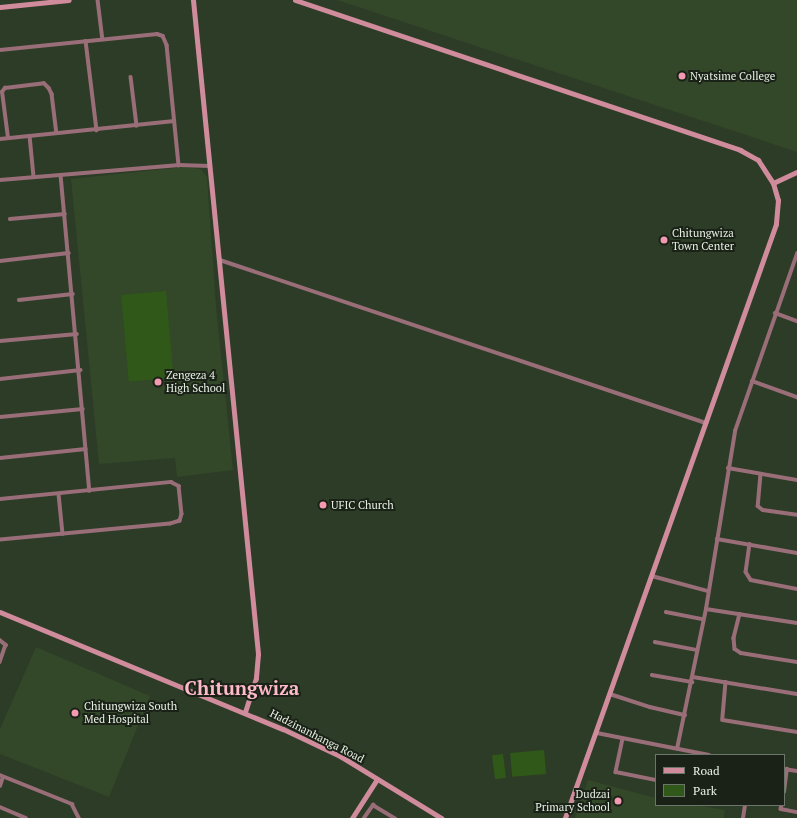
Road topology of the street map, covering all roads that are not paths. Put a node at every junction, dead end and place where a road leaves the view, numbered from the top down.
1 (69, 0) edge
2 (98, 0) edge
3 (193, 0) edge
4 (294, 0) edge
5 (43, 1) edge
6 (0, 7) edge
7 (103, 39) junction
8 (86, 41) junction
9 (0, 50) edge
10 (131, 77) dead end
11 (174, 121) junction
12 (137, 126) junction
13 (97, 130) junction
14 (57, 133) junction
15 (30, 136) junction
16 (8, 138) junction
17 (0, 139) edge
18 (178, 165) junction
19 (210, 166) junction
20 (797, 172) edge
21 (61, 175) junction
22 (34, 177) junction
23 (0, 180) edge
24 (773, 183) junction
25 (65, 214) junction
26 (10, 219) dead end
27 (69, 253) junction
28 (797, 254) edge
29 (220, 260) junction
30 (0, 261) edge
31 (73, 294) junction
32 (19, 300) dead end
33 (776, 314) junction
34 (797, 321) edge
35 (77, 334) junction
36 (0, 341) edge
37 (80, 370) junction
38 (0, 379) edge
39 (752, 381) junction
40 (797, 397) edge
41 (83, 409) junction
42 (0, 417) edge
43 (706, 423) junction
44 (86, 449) junction
45 (0, 458) edge
46 (728, 468) junction
47 (761, 474) junction
48 (797, 480) edge
49 (90, 490) junction
50 (59, 494) junction
51 (0, 499) edge
52 (797, 515) edge
53 (63, 534) junction
54 (717, 539) junction
55 (0, 540) edge
56 (750, 544) junction
57 (797, 553) edge
58 (652, 576) junction
59 (797, 589) edge
60 (708, 591) junction
61 (706, 609) junction
62 (0, 612) edge
63 (666, 612) dead end
64 (740, 614) junction
65 (703, 619) junction
66 (797, 623) edge
67 (0, 640) edge
68 (655, 642) dead end
69 (697, 650) junction
70 (0, 662) edge
71 (797, 662) edge
72 (652, 676) dead end
73 (692, 677) junction
74 (692, 682) junction
75 (726, 682) junction
76 (610, 694) junction
77 (797, 694) edge
78 (245, 712) junction
79 (685, 715) junction
80 (597, 732) junction
81 (797, 732) edge
82 (623, 739) junction
83 (677, 749) junction
84 (704, 754) edge
85 (786, 769) edge
86 (797, 771) edge
87 (2, 776) edge
88 (377, 779) junction
89 (655, 780) edge
90 (785, 780) edge
91 (0, 786) edge
92 (745, 806) edge
93 (782, 806) edge
94 (0, 807) edge
95 (797, 812) edge
96 (26, 818) edge
97 (79, 818) edge
98 (352, 818) edge
99 (364, 818) edge
100 (395, 818) edge
101 (441, 818) edge
102 (565, 818) edge
103 (743, 818) edge

1 - 5 street
2 - 7 street
3 - 19 street
4 - 24 street
5 - 6 street
7 - 8 street
7 - 11 street
8 - 9 street
8 - 13 street
10 - 12 street
11 - 12 street
11 - 18 street
12 - 13 street
13 - 14 street
14 - 15 street
14 - 16 street
15 - 16 street
15 - 22 street
16 - 17 street
18 - 19 street
18 - 21 street
19 - 29 street
20 - 24 street
21 - 22 street
21 - 25 street
22 - 23 street
24 - 43 street
25 - 26 street
25 - 27 street
27 - 30 street
27 - 31 street
28 - 33 street
29 - 43 street
29 - 78 street
31 - 32 street
31 - 35 street
33 - 34 street
33 - 39 street
35 - 36 street
35 - 37 street
37 - 38 street
37 - 41 street
39 - 40 street
39 - 46 street
41 - 42 street
41 - 44 street
43 - 58 street
44 - 45 street
44 - 49 street
46 - 47 street
46 - 54 street
47 - 48 street
47 - 52 street
49 - 50 street
49 - 53 street
50 - 51 street
50 - 53 street
53 - 55 street
54 - 56 street
54 - 60 street
56 - 57 street
56 - 59 street
58 - 60 street
58 - 76 street
60 - 61 street
61 - 64 street
61 - 65 street
62 - 78 street, Hadzinanhanga Road
63 - 65 street
64 - 66 street
64 - 71 street
65 - 69 street
67 - 70 street
68 - 69 street
69 - 73 street
72 - 74 street
73 - 74 street
73 - 75 street
74 - 79 street
75 - 77 street
75 - 81 street
76 - 79 street
76 - 80 street
78 - 88 street, Hadzinanhanga Road
79 - 83 street
80 - 82 street
80 - 102 street
82 - 83 street
82 - 89 street
83 - 84 street
85 - 86 street
85 - 90 street
87 - 91 street
87 - 97 street
88 - 98 street
88 - 101 street, Hadzinanhanga Road
92 - 103 street
93 - 95 street
94 - 96 street
99 - 100 street

